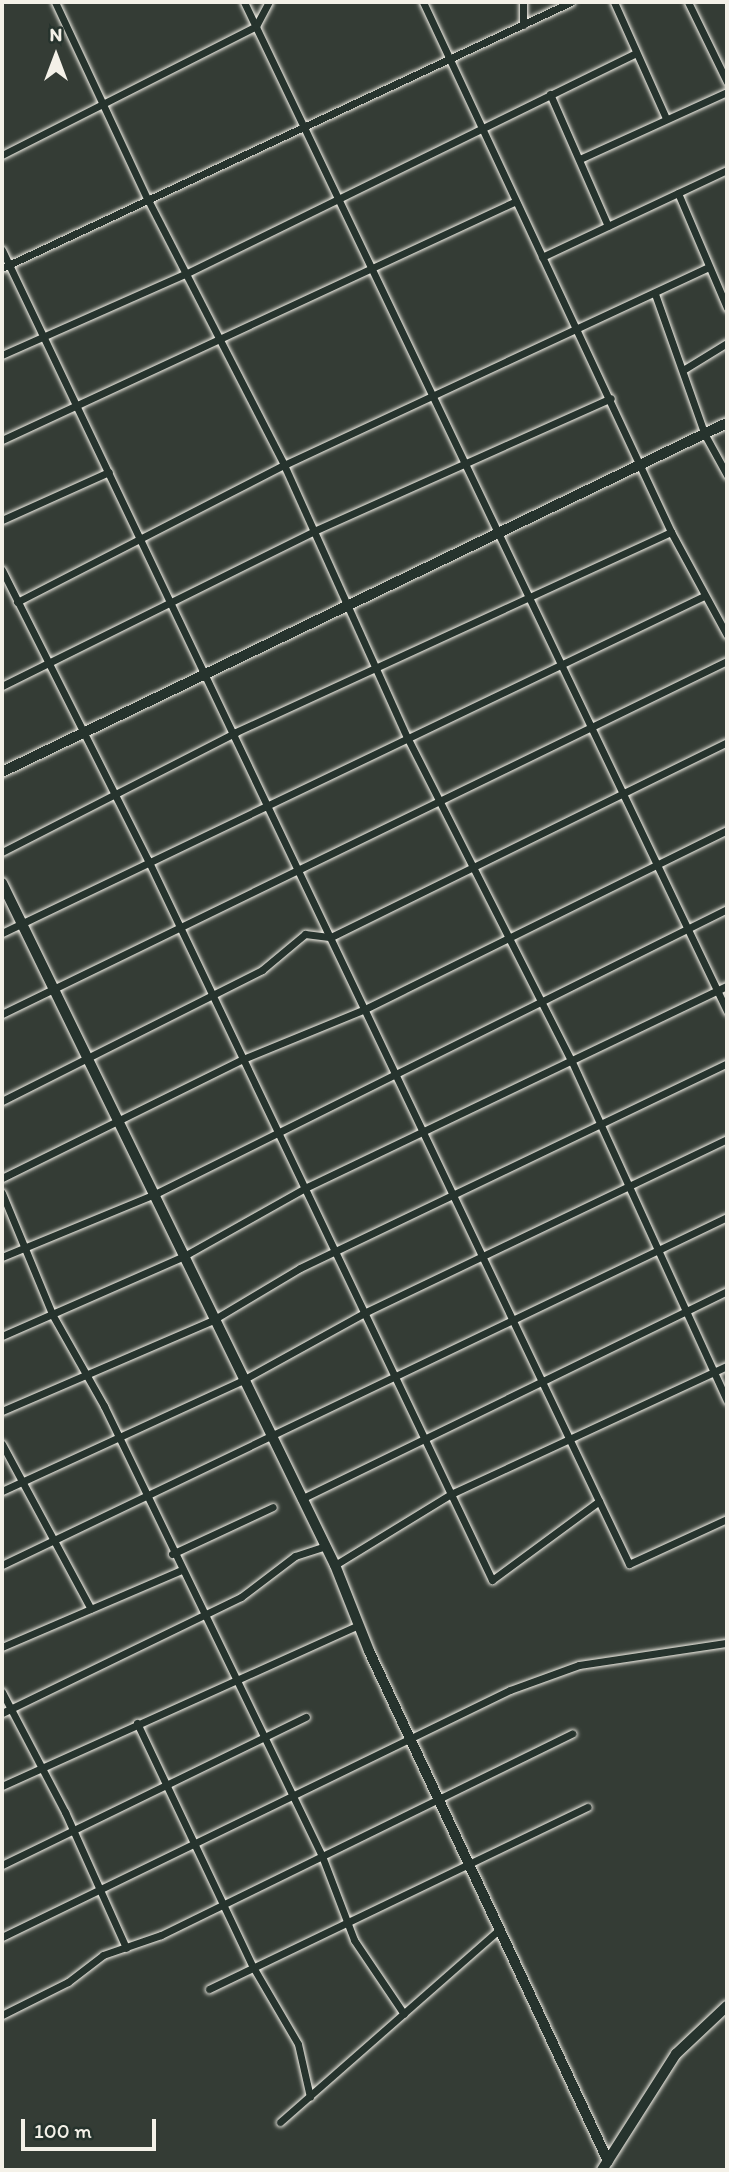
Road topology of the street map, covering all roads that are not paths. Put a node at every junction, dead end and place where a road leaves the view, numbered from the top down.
1 (55, 2) edge
2 (244, 2) edge
3 (269, 2) edge
4 (423, 2) edge
5 (523, 2) edge
6 (571, 2) edge
7 (614, 2) edge
8 (688, 2) edge
9 (523, 25) junction
10 (256, 26) junction
11 (634, 54) junction
12 (449, 62) junction
13 (727, 82) edge
14 (727, 92) edge
15 (550, 94) junction
16 (103, 104) junction
17 (666, 118) junction
18 (304, 128) junction
19 (480, 128) junction
20 (2, 155) edge
21 (582, 158) junction
22 (727, 170) edge
23 (678, 193) junction
24 (338, 197) junction
25 (146, 198) junction
26 (514, 202) junction
27 (608, 226) junction
28 (2, 250) edge
29 (542, 257) junction
30 (369, 264) junction
31 (5, 266) edge
32 (709, 267) junction
33 (185, 274) junction
34 (655, 294) junction
35 (727, 308) edge
36 (577, 329) junction
37 (43, 335) junction
38 (217, 338) junction
39 (727, 343) edge
40 (2, 355) edge
41 (683, 370) junction
42 (432, 395) junction
43 (611, 398) junction
44 (77, 404) junction
45 (727, 423) edge
46 (705, 435) junction
47 (2, 440) edge
48 (464, 462) junction
49 (284, 465) junction
50 (643, 469) junction
51 (109, 472) junction
52 (727, 475) edge
53 (2, 520) edge
54 (314, 531) junction
55 (495, 532) junction
56 (671, 532) junction
57 (141, 539) junction
58 (2, 570) edge
59 (527, 596) junction
60 (704, 596) junction
61 (18, 602) junction
62 (174, 603) junction
63 (345, 603) junction
64 (727, 635) edge
65 (727, 661) edge
66 (558, 662) junction
67 (49, 665) junction
68 (376, 666) junction
69 (206, 671) junction
70 (2, 686) edge
71 (589, 726) junction
72 (236, 732) junction
73 (80, 733) junction
74 (407, 737) junction
75 (727, 742) edge
76 (2, 772) edge
77 (114, 795) junction
78 (623, 796) junction
79 (440, 798) junction
80 (267, 803) junction
81 (727, 830) edge
82 (2, 852) edge
83 (148, 859) junction
84 (656, 864) junction
85 (298, 867) junction
86 (473, 868) junction
87 (2, 883) edge
88 (727, 909) edge
89 (22, 923) junction
90 (180, 928) junction
91 (688, 929) junction
92 (2, 933) edge
93 (331, 937) junction
94 (509, 937) junction
95 (727, 986) edge
96 (718, 991) junction
97 (55, 992) junction
98 (212, 994) junction
99 (542, 1000) junction
100 (365, 1009) junction
101 (727, 1011) edge
102 (2, 1014) edge
103 (243, 1059) junction
104 (89, 1061) junction
105 (572, 1062) junction
106 (727, 1063) edge
107 (396, 1073) junction
108 (2, 1101) edge
109 (120, 1124) junction
110 (601, 1124) junction
111 (278, 1131) junction
112 (425, 1134) junction
113 (727, 1139) edge
114 (2, 1178) edge
115 (629, 1187) junction
116 (304, 1188) junction
117 (2, 1194) edge
118 (155, 1194) junction
119 (454, 1195) junction
120 (727, 1217) edge
121 (25, 1247) junction
122 (658, 1250) junction
123 (335, 1252) junction
124 (2, 1256) edge
125 (184, 1256) junction
126 (484, 1259) junction
127 (727, 1291) edge
128 (686, 1311) junction
129 (52, 1314) junction
130 (365, 1314) junction
131 (213, 1320) junction
132 (513, 1320) junction
133 (2, 1336) edge
134 (727, 1366) edge
135 (714, 1372) junction
136 (86, 1373) junction
137 (396, 1380) junction
138 (241, 1381) junction
139 (542, 1382) junction
140 (727, 1400) edge
141 (2, 1411) edge
142 (117, 1433) junction
143 (423, 1437) junction
144 (270, 1439) junction
145 (570, 1440) junction
146 (2, 1444) edge
147 (26, 1479) junction
148 (2, 1491) edge
149 (451, 1494) junction
150 (146, 1495) junction
151 (301, 1499) junction
152 (599, 1501) junction
153 (272, 1507) dead end
154 (727, 1519) edge
155 (56, 1539) junction
156 (325, 1546) junction
157 (172, 1554) junction
158 (2, 1565) edge
159 (335, 1565) junction
160 (179, 1571) junction
161 (91, 1609) junction
162 (202, 1617) junction
163 (358, 1625) junction
164 (727, 1643) edge
165 (2, 1647) edge
166 (234, 1677) junction
167 (2, 1692) edge
168 (6, 1711) edge
169 (306, 1717) dead end
170 (137, 1723) junction
171 (572, 1734) dead end
172 (262, 1738) junction
173 (413, 1742) junction
174 (39, 1768) junction
175 (167, 1785) junction
176 (2, 1786) edge
177 (293, 1799) junction
178 (444, 1802) junction
179 (588, 1807) dead end
180 (74, 1831) junction
181 (197, 1843) junction
182 (322, 1856) junction
183 (2, 1865) edge
184 (470, 1866) junction
185 (100, 1888) junction
186 (228, 1902) junction
187 (346, 1922) junction
188 (500, 1929) junction
189 (2, 1937) edge
190 (126, 1948) junction
191 (253, 1967) junction
192 (209, 1989) dead end
193 (727, 2006) edge
194 (404, 2014) junction
195 (2, 2015) edge
196 (310, 2097) junction
197 (280, 2122) dead end
198 (605, 2166) edge

1 - 16 street
2 - 10 street
3 - 10 street
4 - 12 street
5 - 9 street
6 - 9 street
7 - 11 street
8 - 13 street
9 - 12 street
10 - 16 street
10 - 18 street
11 - 15 street
11 - 17 street
12 - 18 street
12 - 19 street
14 - 17 street
15 - 19 street
15 - 21 street
16 - 20 street
16 - 25 street
17 - 21 street
18 - 24 street
18 - 25 street
19 - 24 street
19 - 26 street
21 - 27 street
22 - 23 street
23 - 27 street
23 - 32 street
24 - 30 street
24 - 33 street
25 - 31 street
25 - 33 street
26 - 29 street
26 - 30 street
27 - 29 street
28 - 31 street
29 - 36 street
30 - 38 street
30 - 42 street
31 - 37 street
32 - 34 street
32 - 35 street
33 - 37 street
33 - 38 street
34 - 36 street
34 - 41 street
36 - 42 street
36 - 43 street
37 - 40 street
37 - 44 street
38 - 44 street
38 - 49 street
39 - 41 street
41 - 46 street
42 - 48 street
42 - 49 street
43 - 48 street
43 - 50 street
44 - 47 street
44 - 51 street
45 - 46 street
46 - 50 street
46 - 52 street
48 - 54 street
48 - 55 street
49 - 54 street
49 - 57 street
50 - 55 street
50 - 56 street
51 - 53 street
51 - 57 street
54 - 62 street
54 - 63 street
55 - 59 street
55 - 63 street
56 - 59 street
56 - 60 street
57 - 61 street
57 - 62 street
58 - 61 street
59 - 66 street
59 - 68 street
60 - 64 street
60 - 66 street
61 - 67 street
62 - 67 street
62 - 69 street
63 - 68 street
63 - 69 street
65 - 71 street
66 - 71 street
66 - 74 street
67 - 70 street
67 - 73 street
68 - 72 street
68 - 74 street
69 - 72 street
69 - 73 street
71 - 78 street
71 - 79 street
72 - 77 street
72 - 80 street
73 - 76 street
73 - 77 street
74 - 79 street
74 - 80 street
75 - 78 street
77 - 82 street
77 - 83 street
78 - 84 street
78 - 86 street
79 - 85 street
79 - 86 street
80 - 83 street
80 - 85 street
81 - 84 street
83 - 89 street
83 - 90 street
84 - 91 street
84 - 94 street
85 - 90 street
85 - 93 street
86 - 93 street
86 - 94 street
87 - 89 street
88 - 91 street
89 - 92 street
89 - 97 street
90 - 97 street
90 - 98 street
91 - 96 street
91 - 99 street
93 - 98 street
93 - 100 street
94 - 99 street
94 - 100 street
95 - 96 street
96 - 101 street
96 - 105 street
97 - 102 street
97 - 104 street
98 - 103 street
98 - 104 street
99 - 105 street
99 - 107 street
100 - 103 street
100 - 107 street
103 - 109 street
103 - 111 street
104 - 108 street
104 - 109 street
105 - 110 street
105 - 112 street
106 - 110 street
107 - 111 street
107 - 112 street
109 - 114 street
109 - 118 street
110 - 115 street
110 - 119 street
111 - 116 street
111 - 118 street
112 - 116 street
112 - 119 street
113 - 115 street
115 - 122 street
115 - 126 street
116 - 123 street
116 - 125 street
117 - 121 street
118 - 121 street
118 - 125 street
119 - 123 street
119 - 126 street
120 - 122 street
121 - 124 street
121 - 129 street
122 - 128 street
122 - 132 street
123 - 130 street
123 - 131 street
125 - 129 street
125 - 131 street
126 - 130 street
126 - 132 street
127 - 128 street
128 - 135 street
128 - 139 street
129 - 133 street
129 - 136 street
130 - 137 street
130 - 138 street
131 - 136 street
131 - 138 street
132 - 137 street
132 - 139 street
134 - 135 street
135 - 140 street
135 - 145 street
136 - 141 street
136 - 142 street
137 - 143 street
137 - 144 street
138 - 142 street
138 - 144 street
139 - 143 street
139 - 145 street
142 - 147 street
142 - 150 street
143 - 149 street
143 - 151 street
144 - 150 street
144 - 151 street
145 - 149 street
145 - 152 street
146 - 147 street
147 - 148 street
147 - 155 street
149 - 152 street
149 - 159 street
150 - 155 street
150 - 157 street
151 - 156 street
152 - 154 street
153 - 157 street
155 - 158 street
155 - 161 street
156 - 159 street
156 - 162 street
157 - 160 street
159 - 163 street
160 - 161 street
160 - 162 street
161 - 165 street
162 - 166 street
162 - 168 street
163 - 166 street
163 - 173 street
164 - 173 street
166 - 170 street
166 - 172 street
167 - 168 street
168 - 174 street
169 - 172 street
170 - 174 street
170 - 175 street
171 - 178 street
172 - 175 street
172 - 177 street
173 - 177 street
173 - 178 street
174 - 176 street
174 - 180 street
175 - 180 street
175 - 181 street
177 - 181 street
177 - 182 street
178 - 182 street
178 - 184 street
179 - 184 street
180 - 183 street
180 - 185 street
181 - 185 street
181 - 186 street
182 - 186 street
182 - 187 street
184 - 187 street
184 - 188 street
185 - 189 street
185 - 190 street
186 - 190 street
186 - 191 street
187 - 191 street
187 - 194 street
188 - 194 street
188 - 198 street
190 - 195 street
191 - 192 street
191 - 196 street
193 - 198 street
194 - 196 street
196 - 197 street

